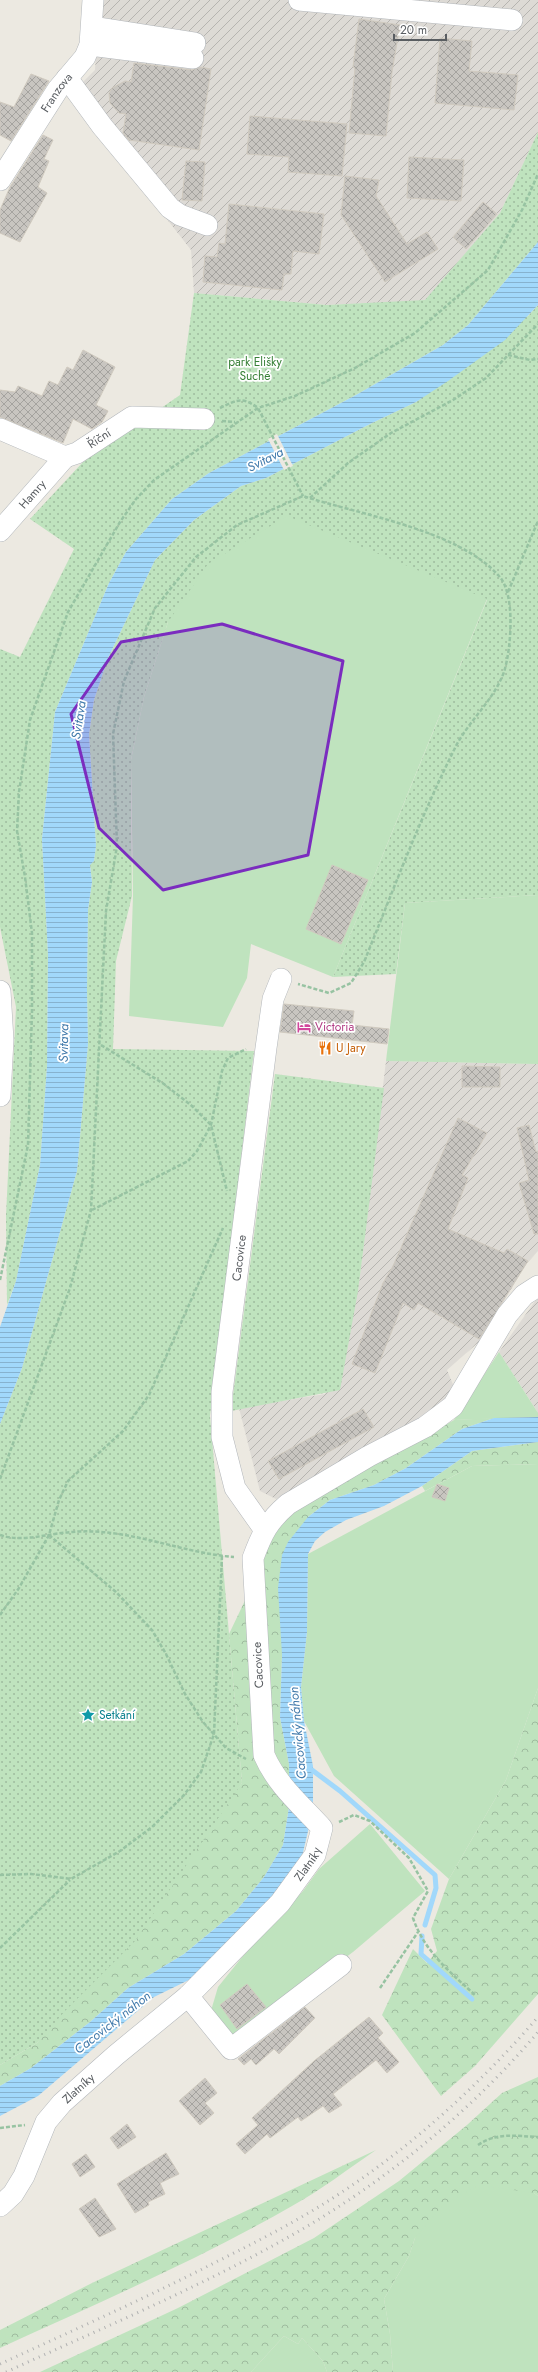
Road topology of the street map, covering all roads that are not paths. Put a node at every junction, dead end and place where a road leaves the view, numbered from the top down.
1 (93, 0) edge
2 (299, 0) edge
3 (512, 20) dead end
4 (92, 36) junction
5 (194, 50) dead end
6 (67, 78) junction
7 (0, 180) edge
8 (207, 225) dead end
9 (204, 419) road end
10 (0, 429) edge
11 (65, 457) junction
12 (0, 531) edge
13 (281, 979) road end
14 (0, 991) edge
15 (0, 1096) edge
16 (538, 1286) edge
17 (264, 1529) junction
18 (316, 1821) joint
19 (341, 1965) dead end
20 (188, 1996) junction
21 (0, 2206) edge

1 - 4 street, Franzova
2 - 3 street
4 - 5 street
4 - 6 street, Franzova
6 - 7 street, Franzova
6 - 8 street
9 - 11 street, Říční
10 - 11 street
11 - 12 street, Hamry
13 - 17 street, Cacovice
14 - 15 street
16 - 17 street, Cacovice
17 - 18 street, Cacovice
18 - 20 street, Zlatníky
19 - 20 street
20 - 21 street, Zlatníky

